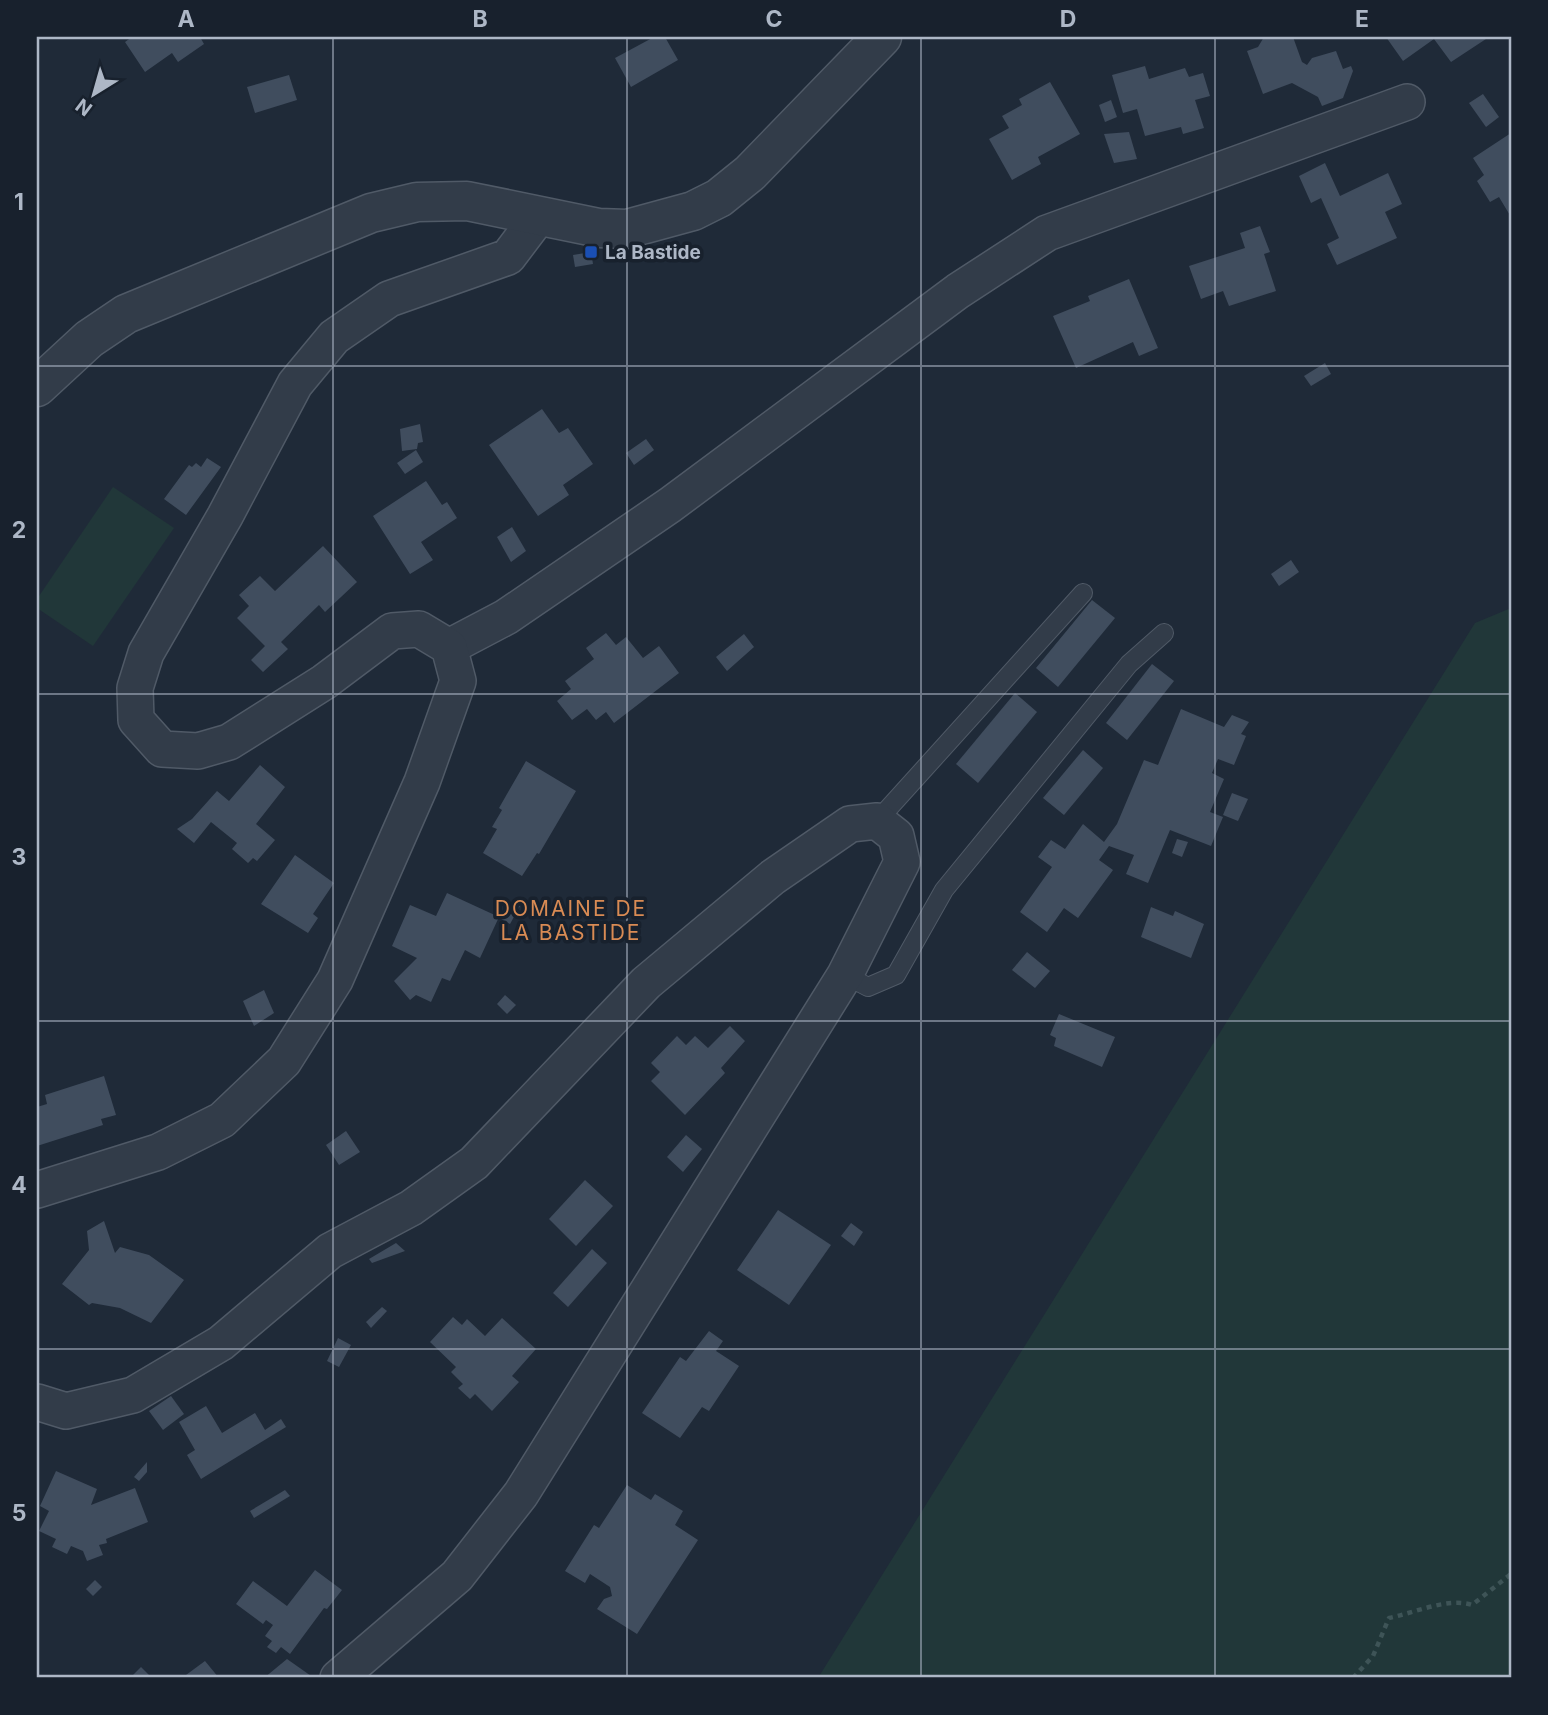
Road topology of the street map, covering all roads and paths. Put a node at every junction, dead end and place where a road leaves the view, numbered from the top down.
1 (882, 37) edge
2 (1407, 102) dead end
3 (539, 216) junction
4 (37, 387) edge
5 (1083, 593) dead end
6 (1164, 634) dead end
7 (449, 647) junction
8 (877, 821) junction
9 (845, 975) junction
10 (37, 1190) edge
11 (37, 1402) edge
12 (1511, 1574) edge
13 (338, 1678) edge
14 (1353, 1678) edge

1 - 3 street
2 - 7 street
3 - 4 street
3 - 7 street
5 - 8 lane
6 - 9 lane
7 - 10 street
8 - 9 street
8 - 11 street
9 - 13 street
12 - 14 path

